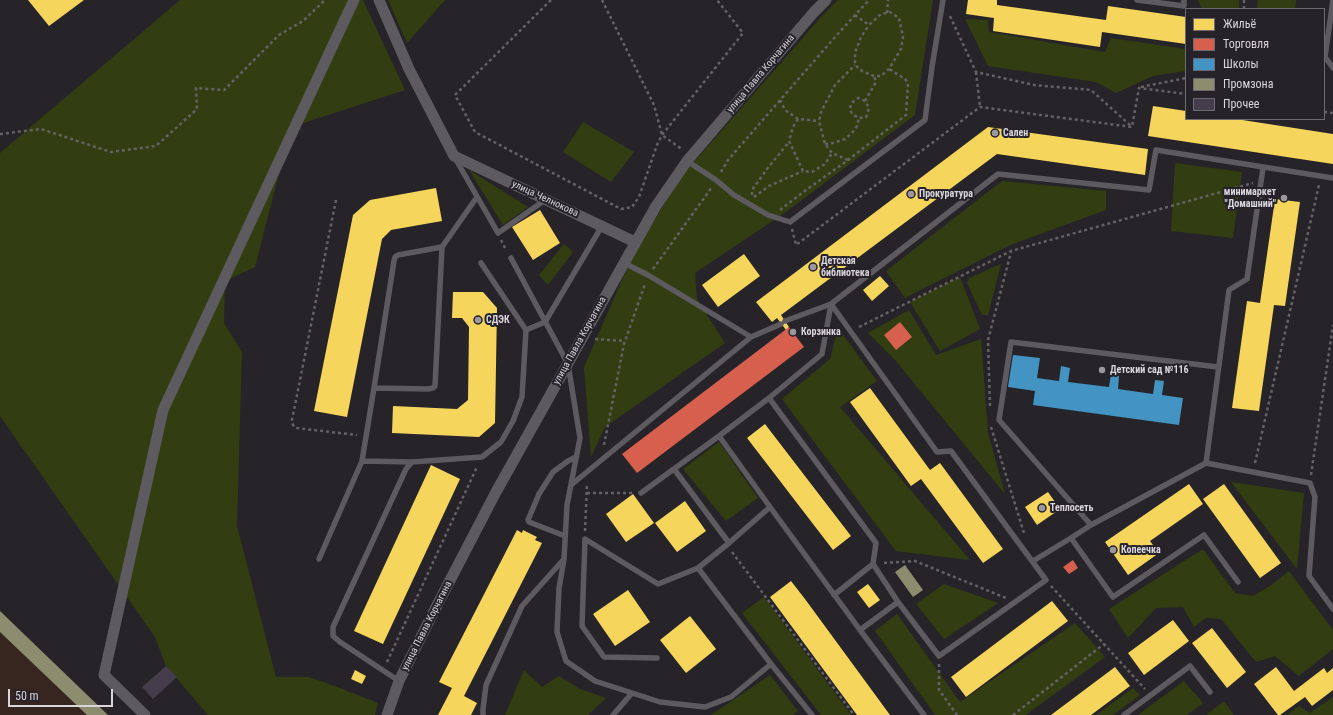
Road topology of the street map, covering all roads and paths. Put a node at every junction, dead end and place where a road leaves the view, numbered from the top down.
1 (326, 0) edge
2 (354, 0) edge
3 (379, 0) edge
4 (551, 0) edge
5 (602, 0) edge
6 (717, 0) edge
7 (826, 0) edge
8 (869, 0) edge
9 (888, 0) edge
10 (943, 0) edge
11 (1137, 0) edge
12 (1184, 0) edge
13 (1333, 0) edge
14 (887, 13) junction
15 (855, 15) junction
16 (869, 25) junction
17 (855, 65) junction
18 (1333, 68) edge
19 (889, 69) junction
20 (976, 72) junction
21 (874, 76) junction
22 (1185, 78) edge
23 (1139, 88) junction
24 (1185, 94) edge
25 (780, 100) junction
26 (866, 101) junction
27 (980, 107) junction
28 (859, 118) junction
29 (798, 119) junction
30 (818, 121) junction
31 (1132, 127) junction
32 (0, 134) edge
33 (662, 135) junction
34 (789, 142) junction
35 (825, 144) junction
36 (832, 154) junction
37 (454, 156) junction
38 (689, 158) junction
39 (848, 160) junction
40 (1263, 168) junction
41 (803, 171) junction
42 (1321, 177) junction
43 (1333, 178) edge
44 (716, 180) junction
45 (1261, 181) junction
46 (478, 197) junction
47 (747, 197) dead end
48 (752, 199) junction
49 (336, 200) dead end
50 (545, 200) junction
51 (759, 202) dead end
52 (779, 212) dead end
53 (790, 222) junction
54 (602, 226) junction
55 (498, 233) junction
56 (635, 242) junction
57 (442, 247) junction
58 (511, 258) joint
59 (481, 263) dead end
60 (624, 263) junction
61 (648, 276) junction
62 (831, 304) junction
63 (545, 322) junction
64 (1333, 325) edge
65 (526, 330) junction
66 (851, 332) junction
67 (751, 337) junction
68 (592, 339) dead end
69 (625, 341) junction
70 (568, 364) junction
71 (1218, 367) junction
72 (374, 388) junction
73 (769, 398) junction
74 (367, 436) junction
75 (719, 436) junction
76 (482, 457) junction
77 (576, 457) junction
78 (603, 458) junction
79 (362, 461) junction
80 (412, 462) junction
81 (1206, 463) junction
82 (674, 469) junction
83 (587, 471) junction
84 (1252, 472) junction
85 (1310, 483) junction
86 (571, 485) junction
87 (587, 492) junction
88 (641, 493) joint
89 (770, 507) junction
90 (1090, 525) junction
91 (565, 536) junction
92 (1071, 538) junction
93 (585, 540) junction
94 (728, 544) junction
95 (319, 559) dead end
96 (564, 559) junction
97 (1033, 561) junction
98 (873, 564) junction
99 (698, 568) junction
100 (1046, 580) junction
101 (1238, 582) dead end
102 (834, 595) junction
103 (898, 602) junction
104 (1014, 602) junction
105 (1333, 609) edge
106 (860, 630) junction
107 (1104, 644) junction
108 (939, 656) junction
109 (657, 658) dead end
110 (772, 664) junction
111 (383, 671) junction
112 (399, 681) junction
113 (1210, 692) dead end
114 (632, 693) junction
115 (1150, 695) junction
116 (809, 714) edge
117 (146, 715) edge
118 (387, 715) edge
119 (483, 715) edge
120 (613, 715) edge
121 (854, 715) edge
122 (924, 715) edge
123 (957, 715) edge
124 (1013, 715) edge
125 (1124, 715) edge

1 - 32 path
2 - 117 street
3 - 37 street
4 - 33 path
5 - 33 path
6 - 33 path
7 - 38 street, улица Павла Корчагина
8 - 15 path
9 - 14 path
10 - 20 path
10 - 53 lane
11 - 12 lane
13 - 18 lane
14 - 16 path
14 - 19 path
15 - 16 path
15 - 25 path
16 - 17 path
17 - 21 path
17 - 30 path
19 - 21 path
19 - 39 path
20 - 27 path
20 - 31 path
21 - 26 path
22 - 23 path
23 - 24 path
23 - 31 path
25 - 29 path
25 - 44 path
26 - 28 path
26 - 28 path
27 - 31 path
27 - 53 path
28 - 35 path
29 - 30 path
29 - 34 path
30 - 35 path
33 - 38 path
34 - 41 path
34 - 48 path
35 - 36 path
36 - 39 path
36 - 41 path
37 - 46 lane
37 - 50 street, улица Челнокова
38 - 44 lane
38 - 56 street, улица Павла Корчагина
39 - 52 path
40 - 42 lane
40 - 45 lane
40 - 62 lane
41 - 48 path
42 - 43 lane
42 - 84 path
44 - 53 lane
44 - 61 path
45 - 66 path
45 - 71 lane
46 - 55 lane
46 - 57 lane
47 - 48 path
48 - 51 path
49 - 74 path
50 - 54 street, улица Челнокова
50 - 55 lane
54 - 56 street, улица Челнокова
54 - 63 lane
55 - 58 path
56 - 60 street, улица Павла Корчагина
57 - 72 lane
57 - 72 lane
58 - 63 lane
59 - 65 lane
60 - 61 lane
60 - 70 street, улица Павла Корчагина
61 - 67 lane
61 - 69 path
62 - 66 lane
62 - 67 lane
62 - 73 lane
63 - 65 lane
63 - 70 lane
64 - 85 path
65 - 76 lane
66 - 97 lane
67 - 78 lane
68 - 69 path
69 - 78 path
70 - 77 lane
70 - 112 street, улица Павла Корчагина
71 - 81 lane
71 - 90 lane
72 - 74 lane
73 - 75 lane
73 - 98 lane
74 - 79 lane
75 - 82 lane
75 - 89 lane
76 - 80 lane
76 - 111 path
77 - 86 lane
77 - 91 lane
78 - 83 lane
79 - 80 lane
79 - 95 lane
80 - 111 lane
81 - 84 lane
81 - 90 lane
82 - 88 lane
82 - 94 lane
83 - 86 lane
83 - 87 path
84 - 85 lane
85 - 105 lane
86 - 91 lane
87 - 88 path
87 - 93 path
89 - 94 lane
89 - 102 lane
90 - 92 lane
91 - 96 lane
92 - 97 lane
92 - 101 lane
93 - 99 lane
93 - 109 lane
94 - 99 lane
94 - 121 path
96 - 114 lane
96 - 119 lane
97 - 100 lane
98 - 102 lane
98 - 103 lane
98 - 104 path
99 - 110 lane
100 - 104 lane
100 - 107 path
102 - 106 lane
103 - 106 lane
103 - 108 lane
104 - 108 lane
106 - 122 lane
107 - 115 path
107 - 124 path
108 - 123 path
110 - 114 lane
110 - 116 lane
111 - 112 lane
112 - 118 street, улица Павла Корчагина
113 - 115 lane
114 - 120 lane
115 - 125 lane

